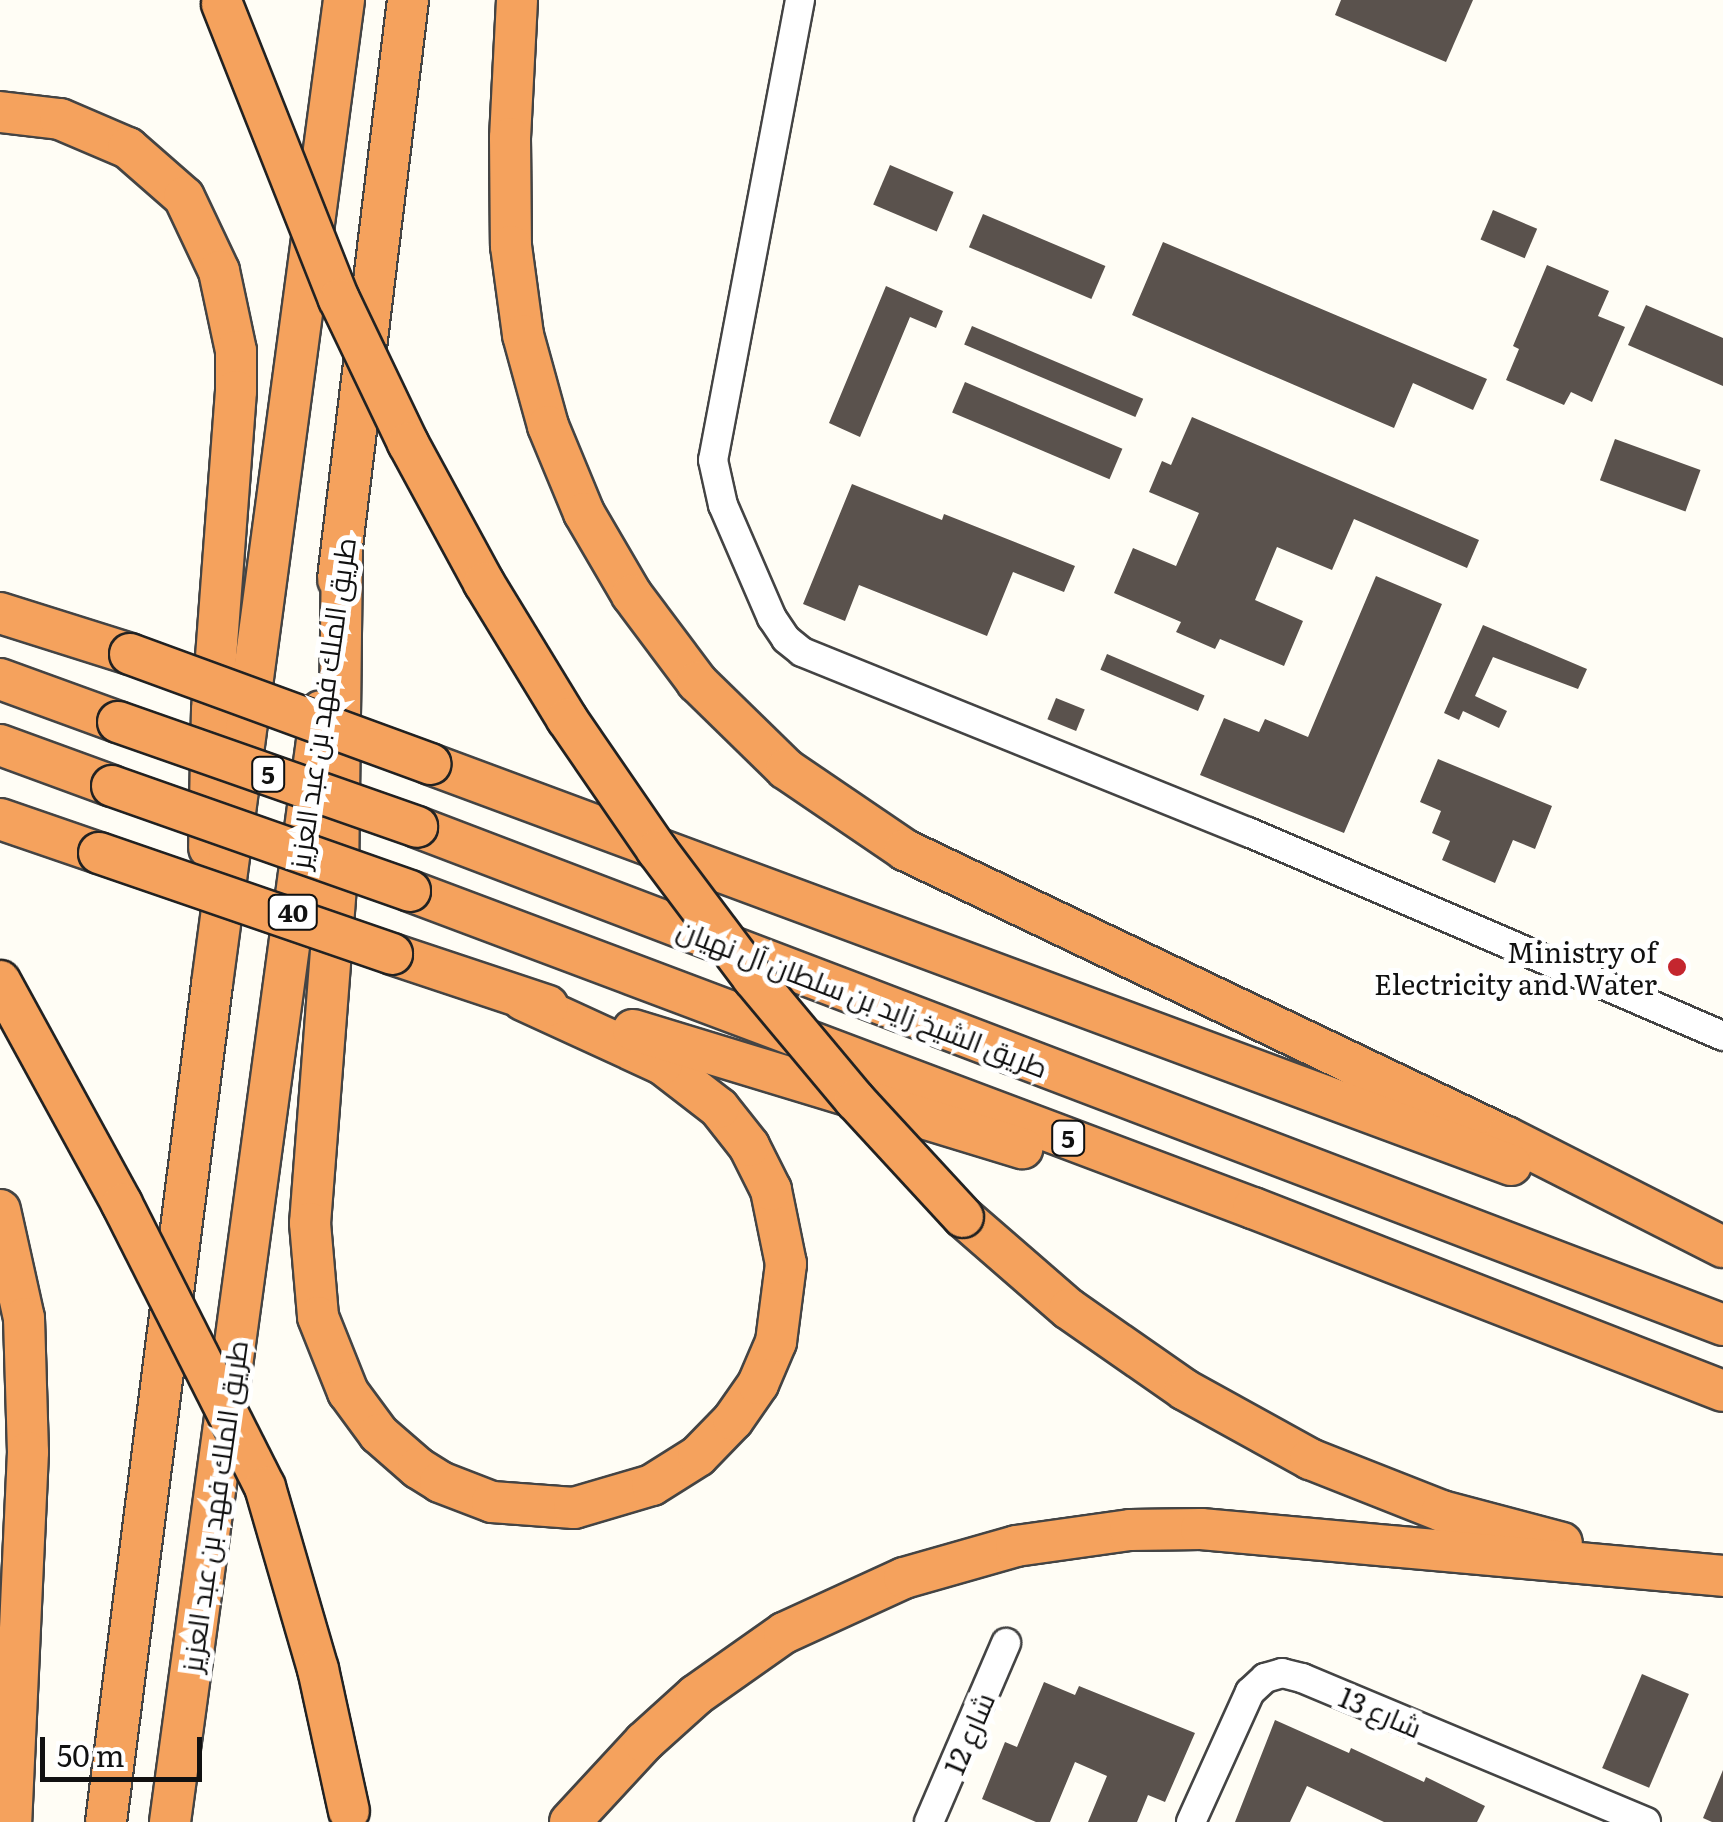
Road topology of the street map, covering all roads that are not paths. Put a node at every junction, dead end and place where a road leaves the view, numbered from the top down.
1 (344, 0) edge
2 (408, 0) edge
3 (518, 0) edge
4 (800, 0) edge
5 (221, 2) edge
6 (0, 112) edge
7 (342, 552) junction
8 (4, 613) edge
9 (0, 679) edge
10 (0, 745) edge
11 (0, 818) edge
12 (0, 981) edge
13 (212, 984) junction
14 (523, 1000) junction
15 (1723, 1036) edge
16 (1253, 1208) junction
17 (0, 1210) edge
18 (1717, 1244) edge
19 (1723, 1325) edge
20 (1723, 1391) edge
21 (1720, 1576) edge
22 (1006, 1643) dead end
23 (349, 1816) edge
24 (11, 1822) edge
25 (106, 1822) edge
26 (170, 1822) edge
27 (570, 1822) edge
28 (930, 1822) edge
29 (1192, 1822) edge
30 (1646, 1822) edge

1 - 13 highway, 40
2 - 7 highway, طريق الملك فهد بن عبد العزيز / 40
3 - 18 highway
4 - 15 street
5 - 21 highway, bridge
6 - 13 highway
7 - 14 highway
7 - 26 highway, طريق الملك فهد بن عبد العزيز / 40
8 - 18 highway, bridge
9 - 19 highway, طريق الشيخ زايد بن سلطان آل نهيان / 5, bridge
10 - 16 highway, 5, bridge
11 - 14 highway, bridge
12 - 23 highway, bridge
13 - 25 highway, 40
14 - 16 highway
16 - 20 highway, 5
17 - 24 highway
21 - 27 highway
22 - 28 street, شارع 12
29 - 30 street, شارع 13

